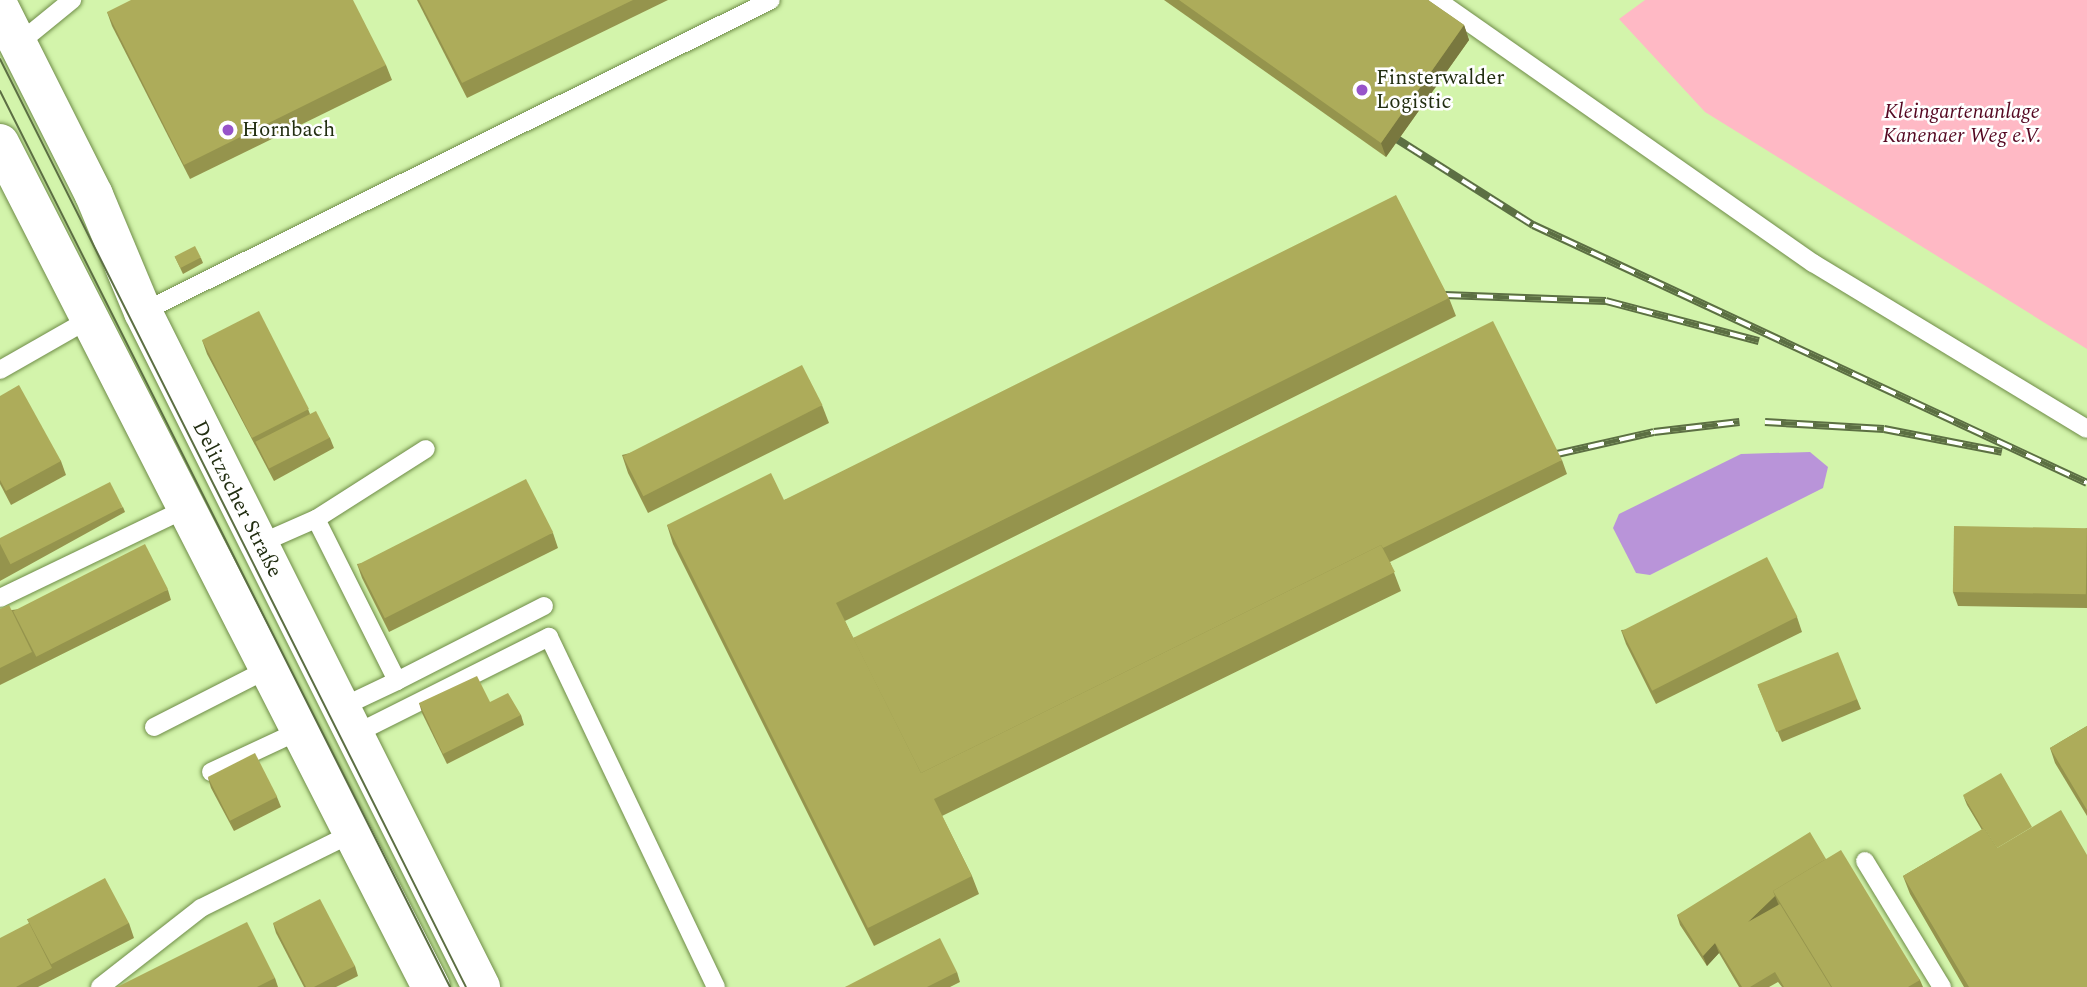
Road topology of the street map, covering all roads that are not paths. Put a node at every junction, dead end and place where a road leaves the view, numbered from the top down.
1 (72, 0) edge
2 (771, 0) edge
3 (1437, 0) edge
4 (0, 8) edge
5 (19, 44) junction
6 (0, 143) edge
7 (143, 312) junction
8 (93, 317) junction
9 (0, 370) edge
10 (2087, 429) edge
11 (426, 449) dead end
12 (189, 507) junction
13 (316, 519) junction
14 (259, 544) junction
15 (0, 598) edge
16 (544, 606) dead end
17 (270, 668) junction
18 (397, 681) junction
19 (349, 720) junction
20 (154, 727) dead end
21 (301, 730) junction
22 (211, 772) dead end
23 (353, 834) junction
24 (1865, 860) dead end
25 (100, 987) edge
26 (431, 987) edge
27 (481, 987) edge
28 (716, 987) edge
29 (1942, 987) edge

1 - 5 lane
2 - 7 lane
3 - 10 lane
4 - 5 main road, Delitzscher Straße
5 - 7 main road, Delitzscher Straße
6 - 8 main road
7 - 14 main road, Delitzscher Straße
8 - 9 lane
8 - 12 main road
11 - 13 lane
12 - 15 lane
12 - 17 main road
13 - 14 lane
13 - 18 lane
14 - 19 main road, Delitzscher Straße
16 - 18 lane
17 - 20 lane
17 - 21 main road
18 - 19 lane
19 - 27 main road, Delitzscher Straße
19 - 28 lane
21 - 22 lane
21 - 23 main road
23 - 25 lane
23 - 26 main road
24 - 29 lane

